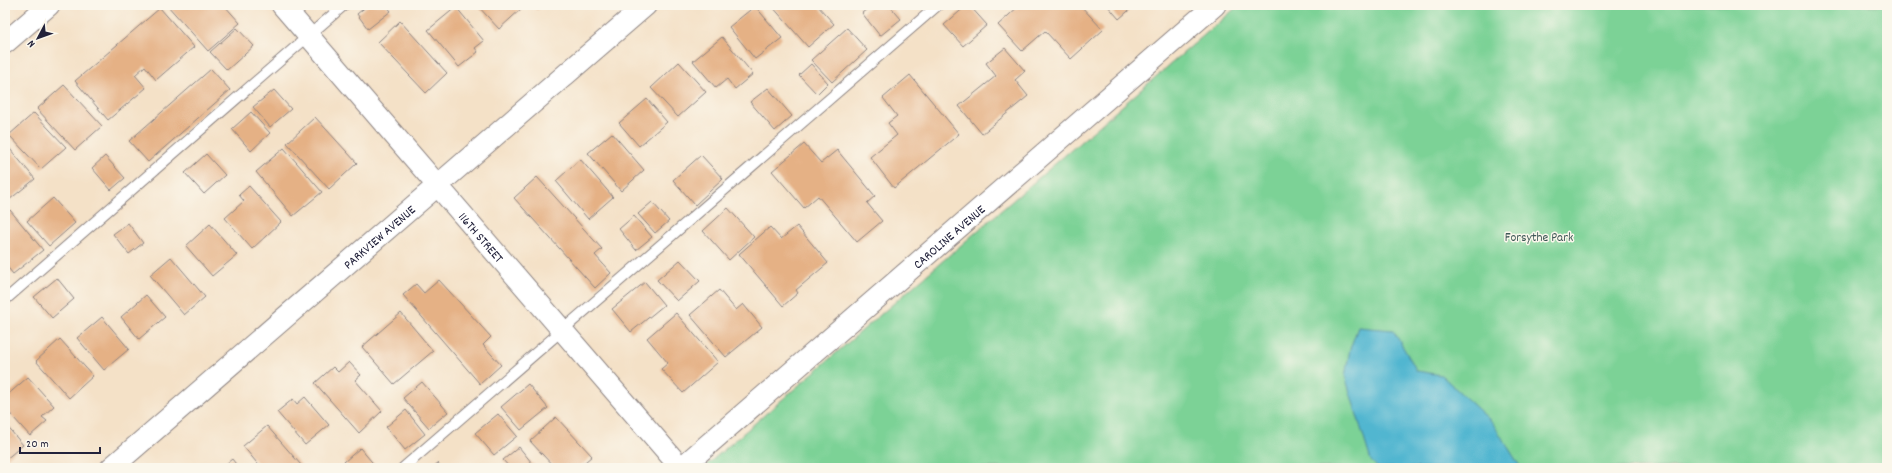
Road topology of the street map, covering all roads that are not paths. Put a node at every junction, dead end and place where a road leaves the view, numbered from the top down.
1 (49, 5) edge
2 (282, 5) edge
3 (344, 5) edge
4 (646, 5) edge
5 (938, 5) edge
6 (1215, 5) edge
7 (308, 36) junction
8 (5, 43) edge
9 (438, 185) junction
10 (5, 300) edge
11 (562, 330) junction
12 (111, 468) edge
13 (403, 468) edge
14 (681, 468) edge

1 - 8 street
2 - 7 street, 116TH STREET
3 - 7 lane
4 - 9 street, PARKVIEW AVENUE
5 - 11 lane
6 - 14 street, CAROLINE AVENUE
7 - 9 street, 116TH STREET
7 - 10 lane
9 - 11 street, 116TH STREET
9 - 12 street, PARKVIEW AVENUE
11 - 13 lane
11 - 14 street, 116TH STREET

